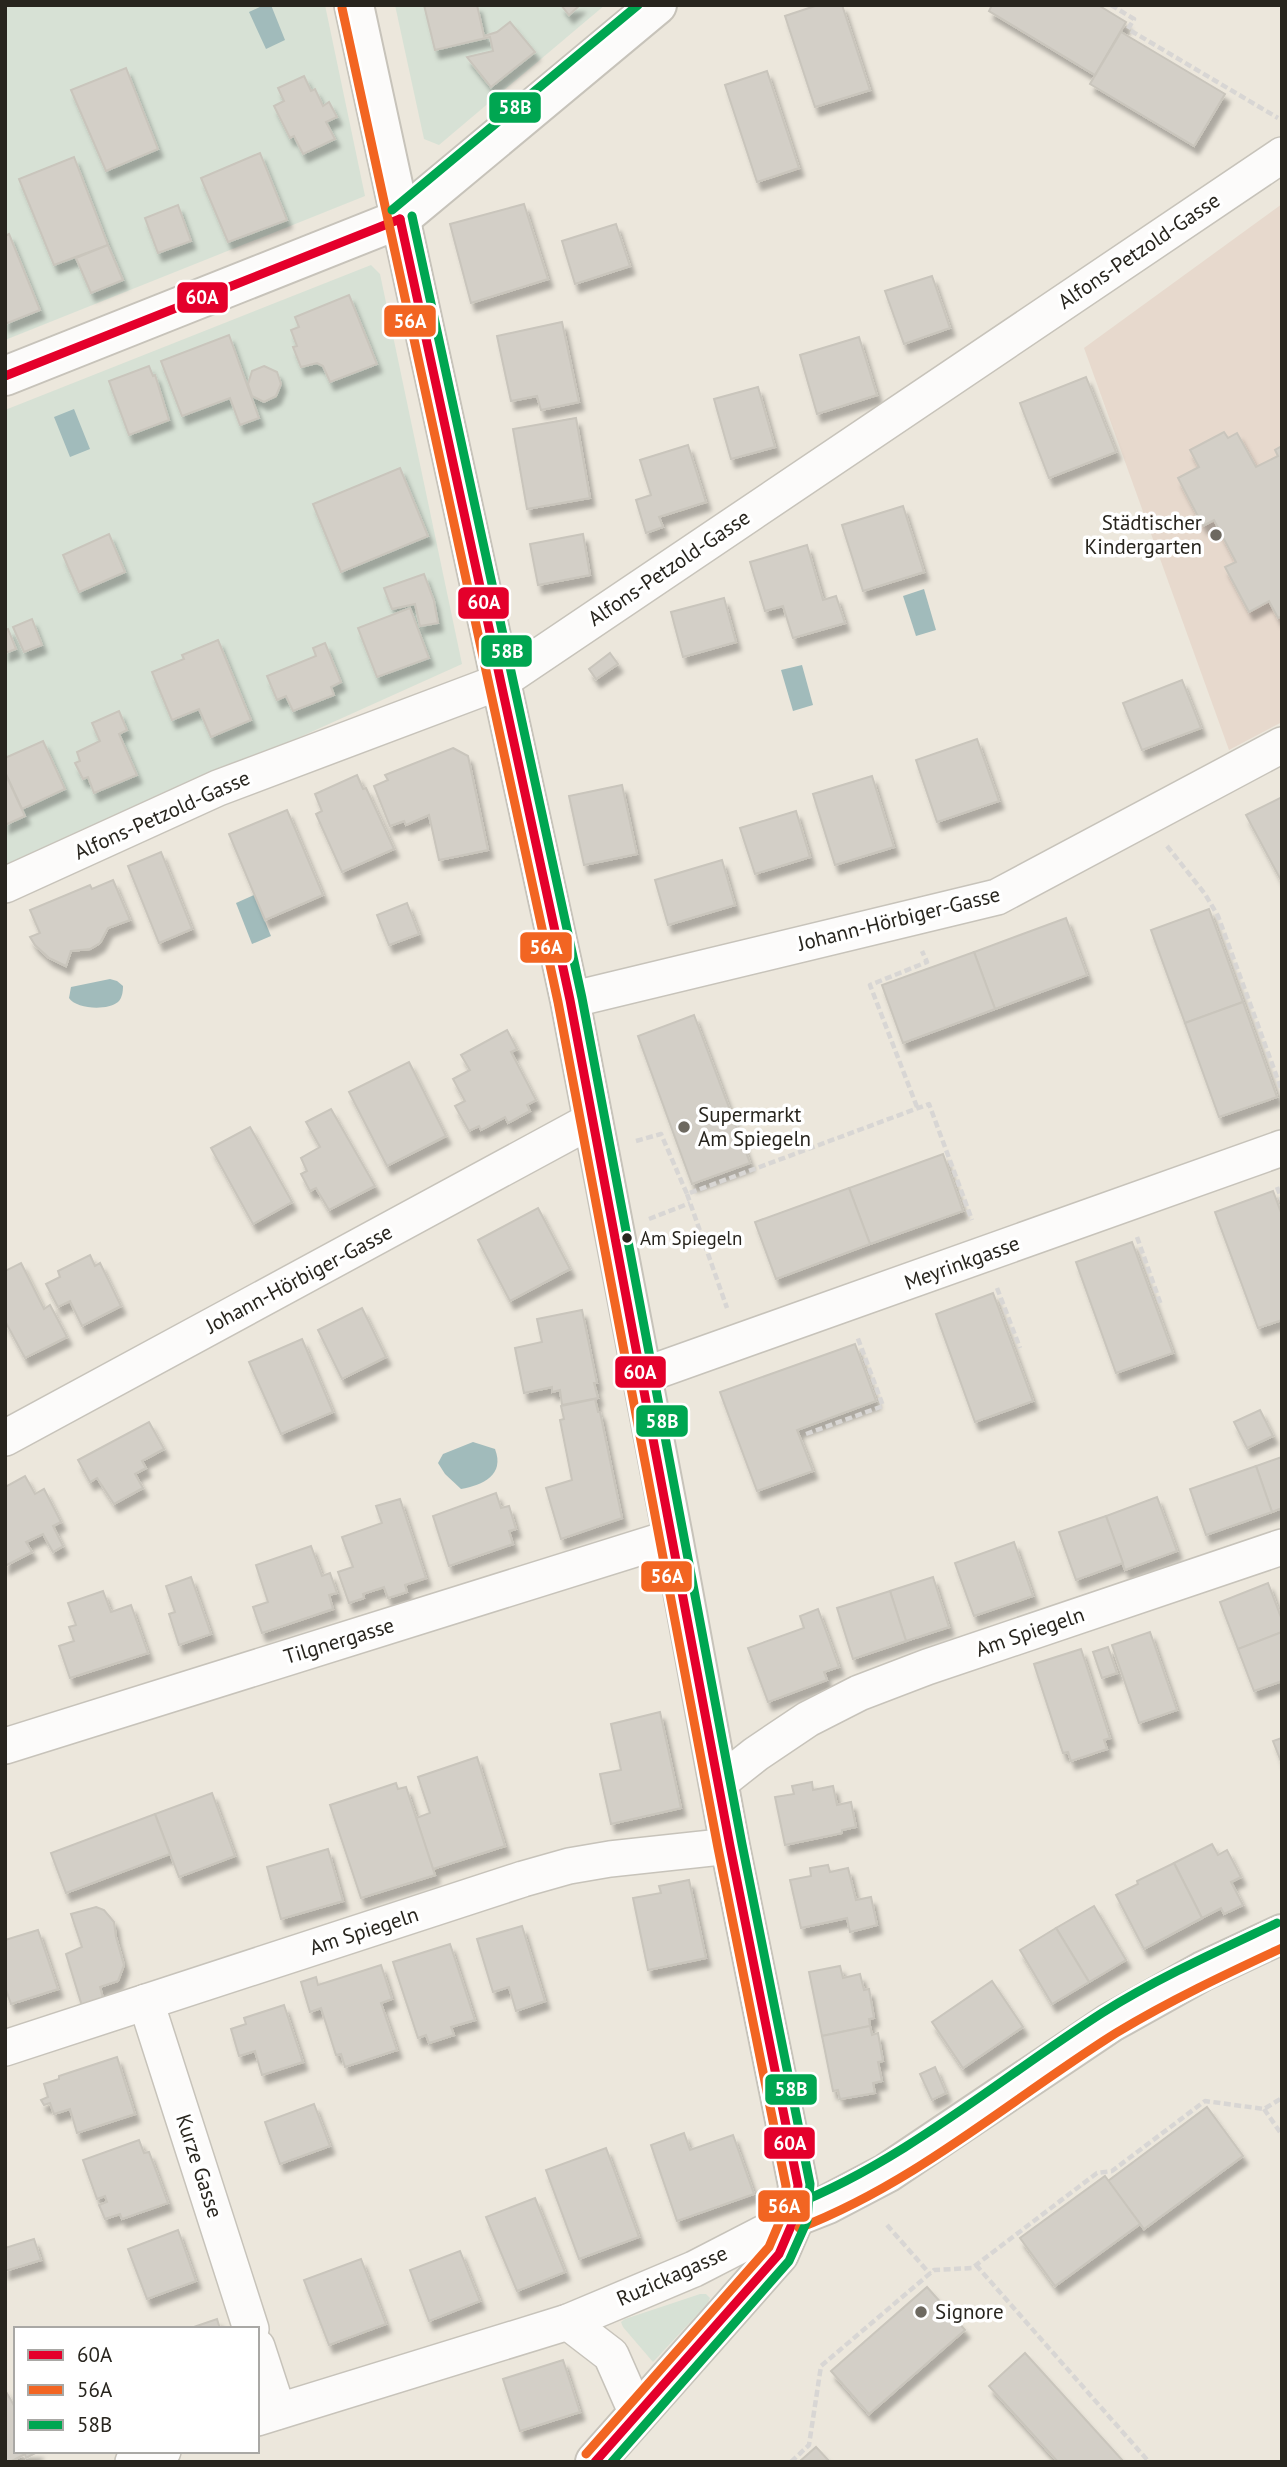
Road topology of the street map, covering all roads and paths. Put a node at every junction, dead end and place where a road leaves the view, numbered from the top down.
1 (354, 5) edge
2 (657, 5) edge
3 (1111, 5) edge
4 (1282, 120) edge
5 (1282, 155) edge
6 (400, 219) junction
7 (5, 376) edge
8 (502, 681) junction
9 (1282, 744) edge
10 (1144, 818) junction
11 (5, 885) edge
12 (909, 918) junction
13 (570, 1000) junction
14 (1282, 1091) edge
15 (929, 1104) dead end
16 (916, 1107) junction
17 (595, 1136) junction
18 (1282, 1148) edge
19 (687, 1194) junction
20 (1125, 1205) junction
21 (845, 1305) junction
22 (1161, 1305) dead end
23 (739, 1342) junction
24 (642, 1376) junction
25 (806, 1434) dead end
26 (5, 1438) edge
27 (673, 1536) junction
28 (1282, 1547) edge
29 (5, 1746) edge
30 (719, 1784) junction
31 (730, 1846) junction
32 (1282, 1934) edge
33 (146, 2002) junction
34 (5, 2048) edge
35 (1282, 2098) edge
36 (1264, 2109) junction
37 (1282, 2135) edge
38 (795, 2217) junction
39 (887, 2225) dead end
40 (976, 2265) junction
41 (930, 2274) junction
42 (568, 2322) junction
43 (250, 2327) edge
44 (259, 2361) edge
45 (637, 2414) junction
46 (267, 2415) edge
47 (158, 2453) edge
48 (133, 2462) edge
49 (595, 2462) edge
50 (791, 2462) edge
51 (1149, 2462) edge

1 - 6 street
2 - 6 street
3 - 4 path
5 - 8 street, Alfons-Petzold-Gasse
6 - 7 street
6 - 8 street
8 - 11 street, Alfons-Petzold-Gasse
8 - 13 street
9 - 10 street, Johann-Hörbiger-Gasse
10 - 12 street, Johann-Hörbiger-Gasse
10 - 14 path
12 - 13 street, Johann-Hörbiger-Gasse
12 - 16 path
13 - 17 street
15 - 16 path
16 - 19 path
17 - 19 path
17 - 24 street
17 - 26 street, Johann-Hörbiger-Gasse
18 - 20 street, Meyrinkgasse
19 - 23 path
20 - 21 street, Meyrinkgasse
20 - 22 path
21 - 23 street, Meyrinkgasse
21 - 25 path
23 - 24 street, Meyrinkgasse
24 - 27 street
27 - 29 street, Tilgnergasse
27 - 30 street
28 - 30 street, Am Spiegeln
30 - 31 street
31 - 33 street, Am Spiegeln
31 - 38 street
32 - 38 street, Ruzickagasse
33 - 34 street, Am Spiegeln
33 - 43 street, Kurze Gasse
35 - 36 path
36 - 37 path
36 - 40 path
38 - 42 street, Ruzickagasse
38 - 45 street
39 - 41 path
40 - 41 path
40 - 51 path
41 - 50 path
42 - 45 street
42 - 46 street, Ruzickagasse
44 - 46 street
45 - 49 street
47 - 48 street

